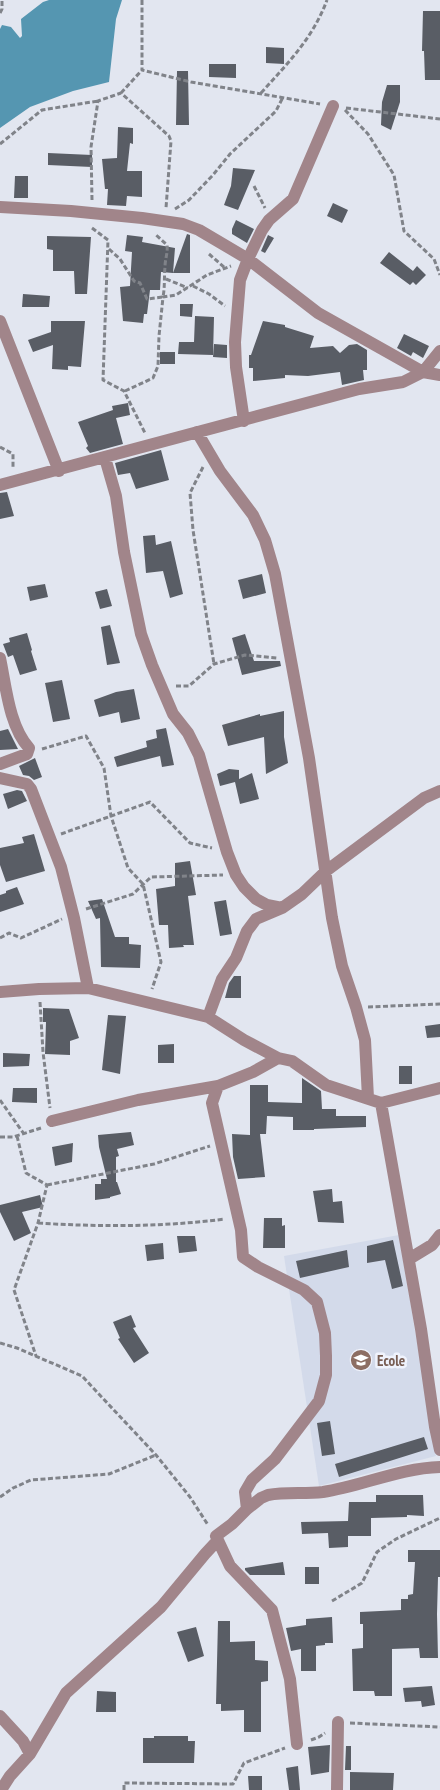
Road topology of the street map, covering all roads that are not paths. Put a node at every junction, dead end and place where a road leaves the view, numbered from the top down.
1 (333, 106) road end
2 (0, 207) edge
3 (248, 259) junction
4 (0, 321) edge
5 (440, 352) edge
6 (423, 372) junction
7 (440, 375) edge
8 (244, 420) junction
9 (197, 432) junction
10 (105, 458) junction
11 (59, 471) junction
12 (0, 485) edge
13 (0, 658) edge
14 (0, 764) edge
15 (0, 778) edge
16 (440, 791) edge
17 (326, 871) junction
18 (282, 908) junction
19 (88, 988) junction
20 (0, 992) edge
21 (208, 1017) junction
22 (278, 1058) junction
23 (218, 1086) junction
24 (440, 1088) edge
25 (368, 1098) junction
26 (381, 1102) junction
27 (52, 1121) road end
28 (440, 1235) edge
29 (409, 1259) junction
30 (440, 1450) edge
31 (440, 1467) edge
32 (247, 1509) junction
33 (217, 1538) junction
34 (0, 1716) edge
35 (338, 1722) road end
36 (297, 1744) road end
37 (30, 1754) junction
38 (1, 1790) edge
39 (337, 1790) edge

1 - 3 street
2 - 3 street
3 - 6 street
3 - 8 street
4 - 11 street
5 - 6 street
6 - 7 street
6 - 8 street
8 - 9 street
9 - 10 street
9 - 17 street
10 - 11 street
10 - 18 street
11 - 12 street
13 - 14 street
15 - 19 street
16 - 17 street
17 - 18 street
17 - 25 street
18 - 21 street
19 - 20 street
19 - 21 street
21 - 22 street
22 - 23 street
22 - 25 street
23 - 27 street
23 - 32 street
24 - 26 street
25 - 26 street
26 - 29 street
28 - 29 street
29 - 30 street
31 - 32 street
32 - 33 street
33 - 36 street
33 - 37 street
34 - 37 street
35 - 39 street
37 - 38 street

